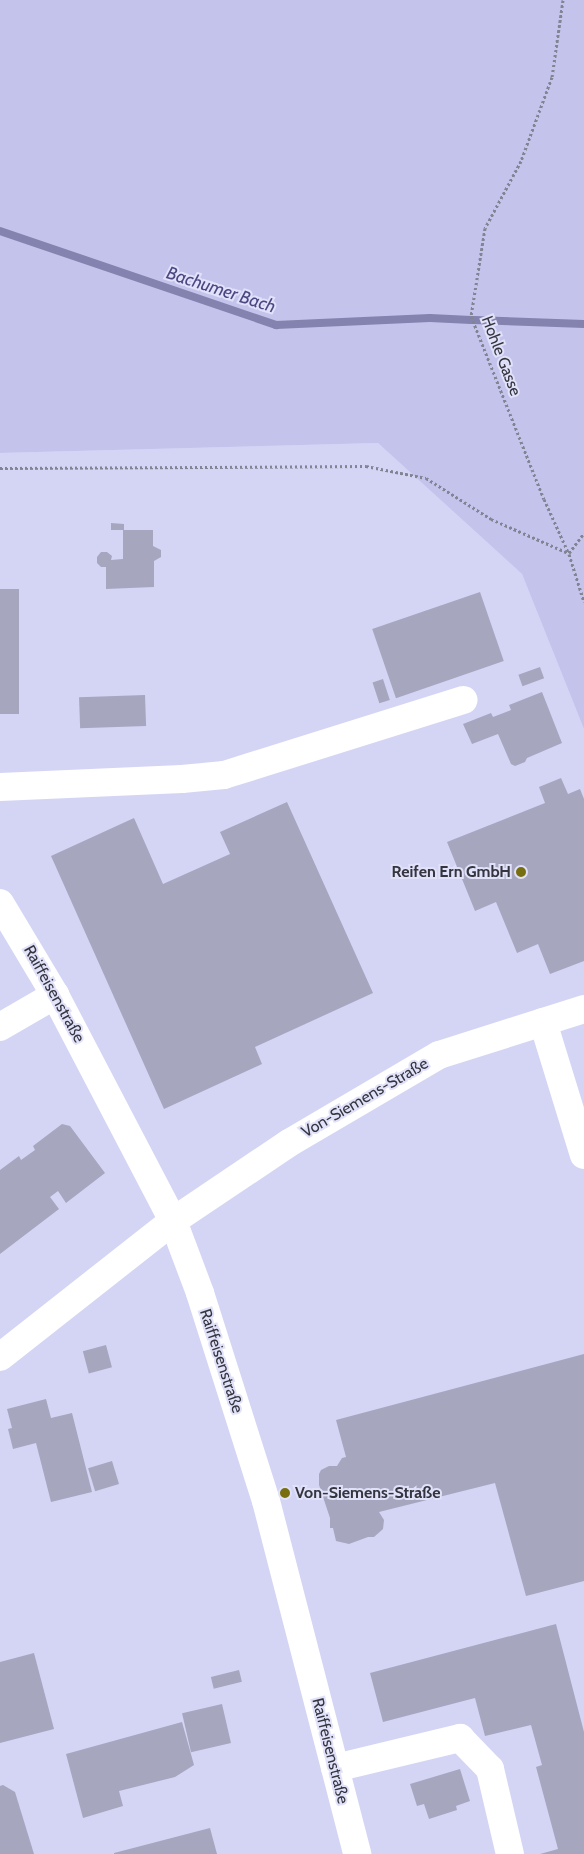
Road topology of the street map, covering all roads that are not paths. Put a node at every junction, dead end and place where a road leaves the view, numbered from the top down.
1 (464, 700) dead end
2 (0, 788) edge
3 (0, 902) edge
4 (55, 996) junction
5 (584, 1009) edge
6 (543, 1022) junction
7 (0, 1027) edge
8 (584, 1155) edge
9 (173, 1221) junction
10 (0, 1357) edge
11 (335, 1768) junction
12 (357, 1854) edge
13 (510, 1854) edge

1 - 2 street
3 - 4 street, Raiffeisenstraße
4 - 7 street
4 - 9 street, Raiffeisenstraße
5 - 6 street, Von-Siemens-Straße
6 - 8 street
6 - 9 street, Von-Siemens-Straße
9 - 10 street, Von-Siemens-Straße
9 - 11 street, Raiffeisenstraße
11 - 12 street, Raiffeisenstraße
11 - 13 street

